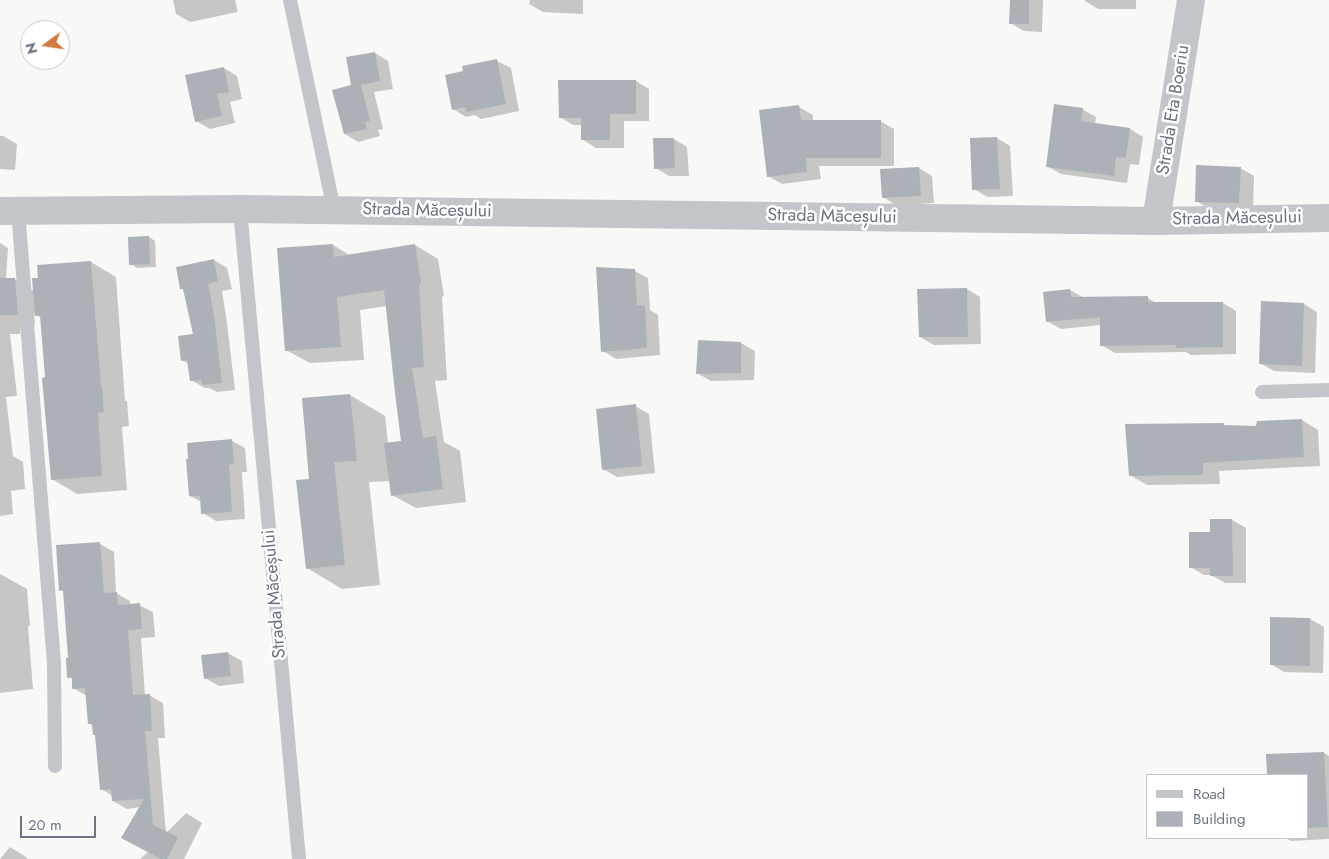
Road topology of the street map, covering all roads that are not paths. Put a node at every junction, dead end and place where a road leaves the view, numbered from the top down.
1 (290, 0) edge
2 (1191, 0) edge
3 (240, 209) junction
4 (334, 210) junction
5 (9, 211) edge
6 (1329, 218) edge
7 (1156, 221) junction
8 (1329, 390) edge
9 (1262, 392) dead end
10 (55, 766) dead end
11 (299, 859) edge

1 - 4 lane
2 - 7 street, Strada Eta Boeriu
3 - 4 street, Strada Măceșului
3 - 5 street, Strada Măceșului
3 - 11 lane, Strada Măceșului
4 - 7 street, Strada Măceșului
5 - 10 lane, Strada Măceșului
6 - 7 street, Strada Măceșului
8 - 9 lane

